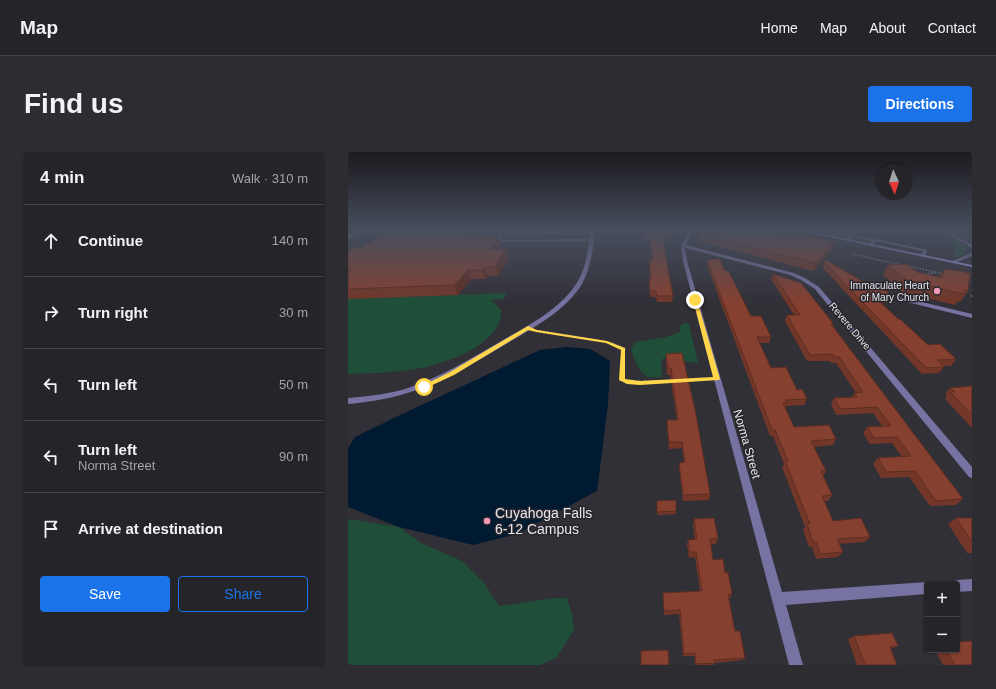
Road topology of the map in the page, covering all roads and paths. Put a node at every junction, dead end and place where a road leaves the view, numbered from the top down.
1 (588, 255) edge
2 (687, 255) edge
3 (717, 255) edge
4 (856, 255) edge
5 (918, 255) edge
6 (970, 255) edge
7 (923, 256) joint
8 (952, 262) junction
9 (972, 266) edge
10 (939, 273) junction
11 (919, 274) edge
12 (947, 275) edge
13 (901, 299) dead end
14 (972, 316) edge
15 (528, 328) junction
16 (717, 379) junction
17 (677, 381) edge
18 (684, 381) edge
19 (348, 401) edge
20 (972, 474) edge
21 (972, 585) edge
22 (960, 586) edge
23 (924, 588) edge
24 (777, 599) junction
25 (796, 665) edge

1 - 15 street
2 - 16 street, Norma Street
3 - 20 street, Revere Drive
4 - 10 path
5 - 7 main road
6 - 8 street
7 - 8 main road
8 - 9 main road
10 - 11 path
10 - 12 path
13 - 14 street
15 - 17 path
15 - 19 street
16 - 18 path
16 - 24 street, Norma Street
21 - 22 street
23 - 24 street
24 - 25 street, Norma Street

